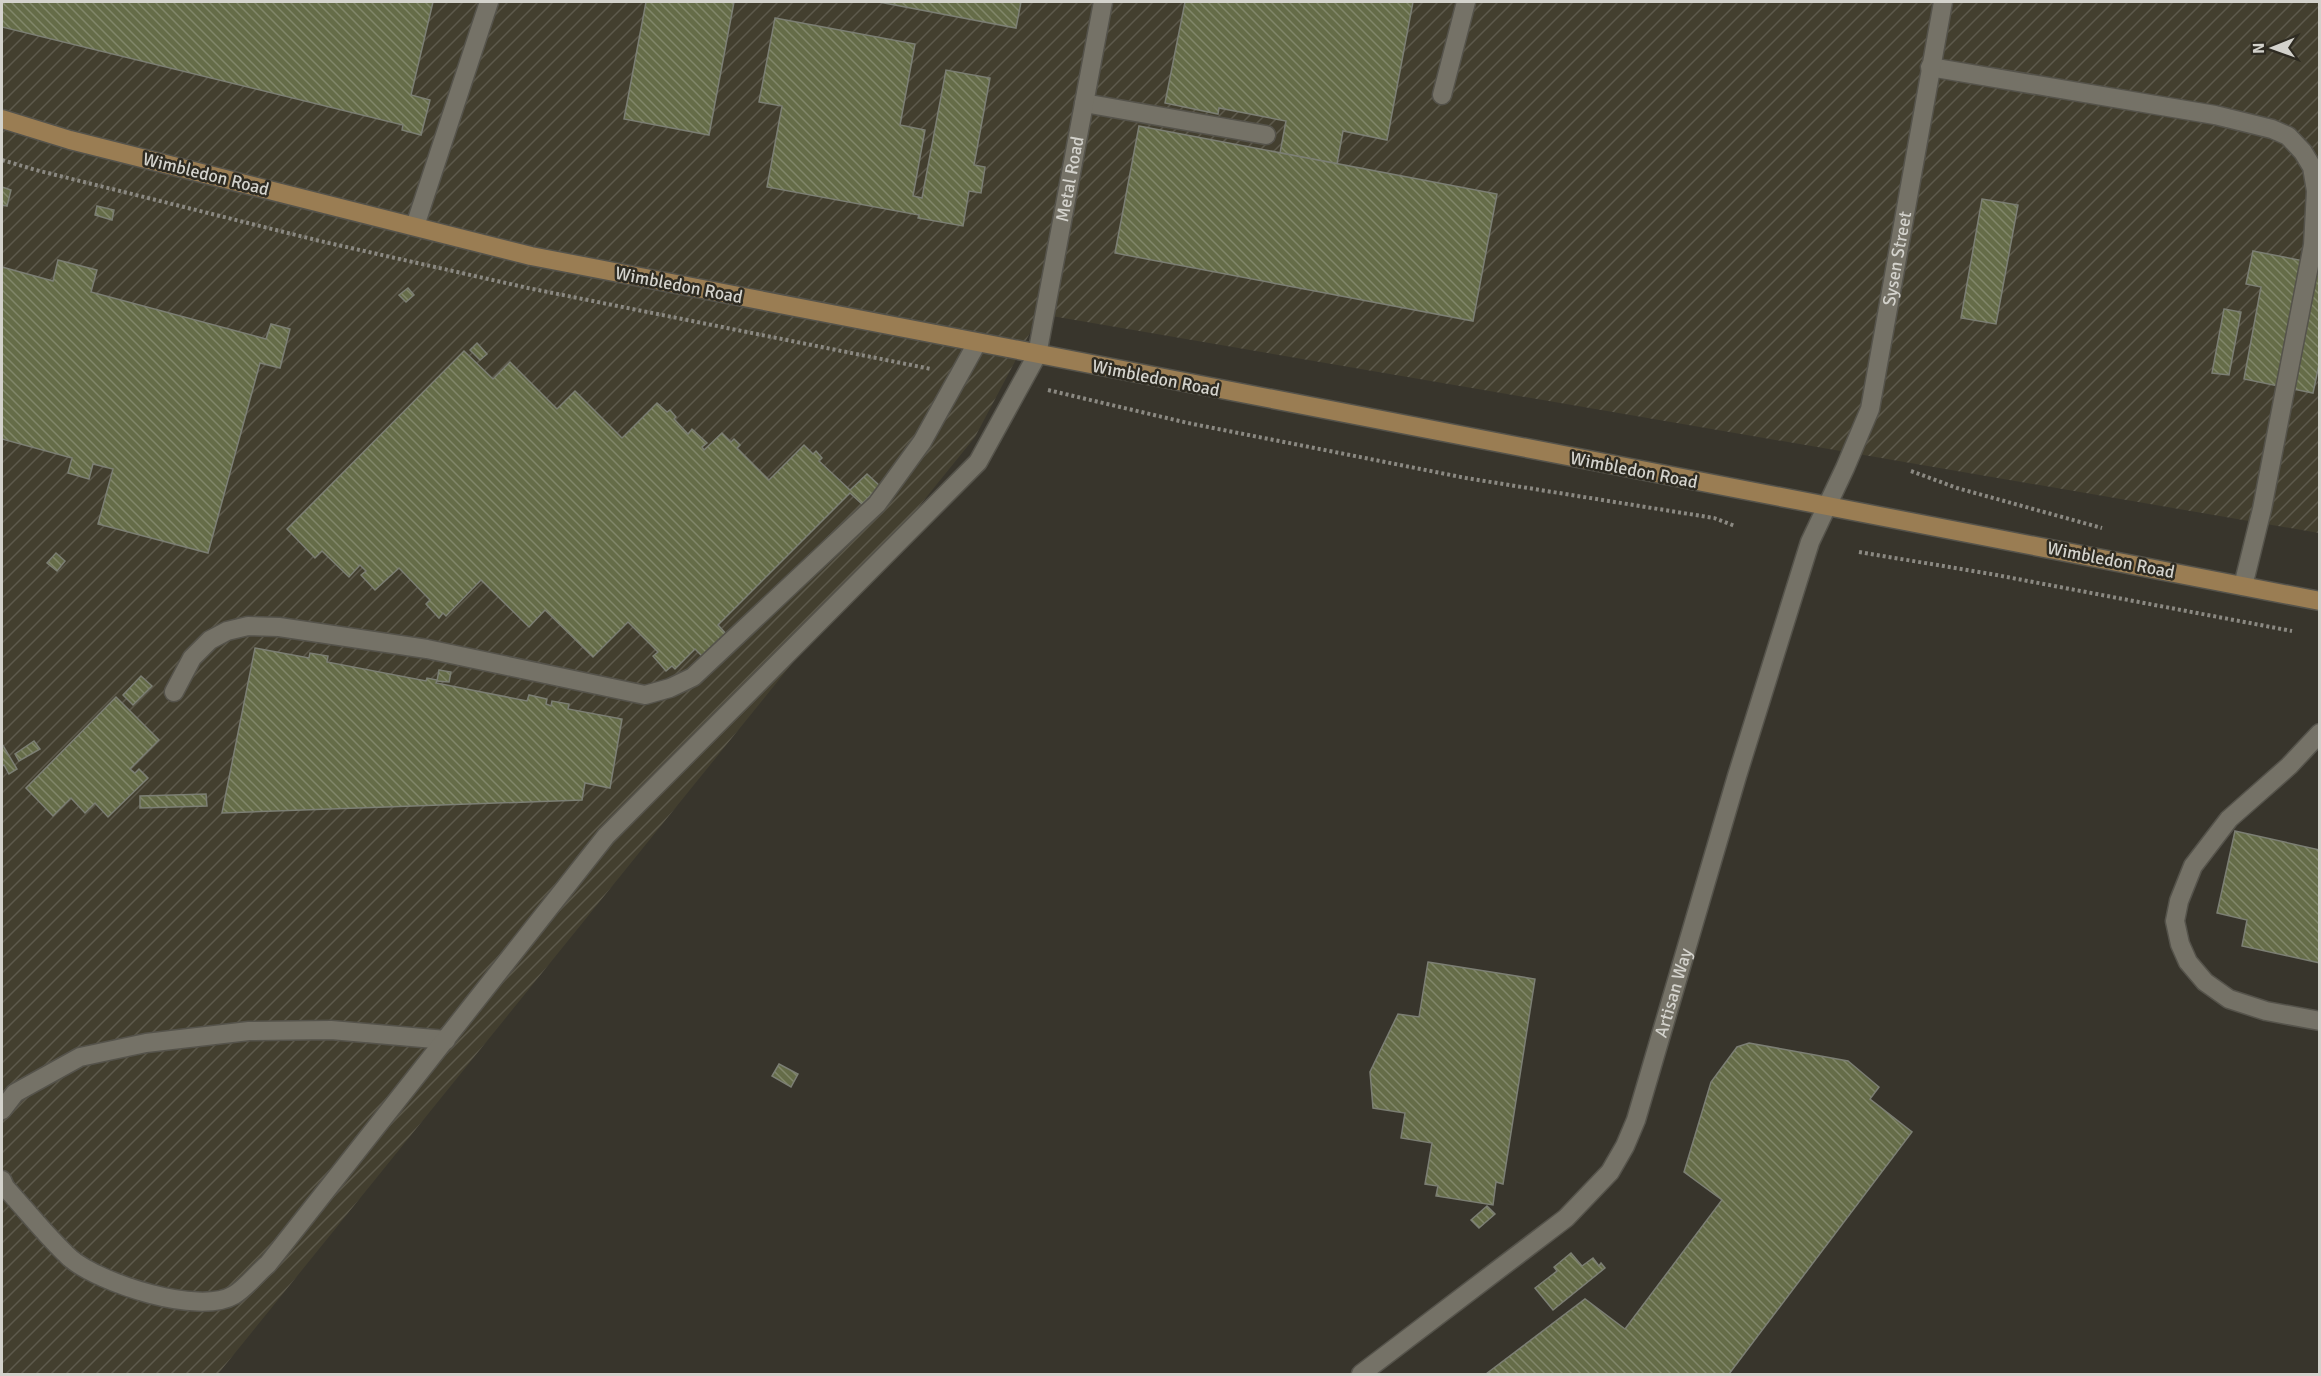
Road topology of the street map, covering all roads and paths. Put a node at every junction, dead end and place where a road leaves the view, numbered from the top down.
1 (489, 2) edge
2 (1103, 2) edge
3 (1466, 2) edge
4 (1943, 2) edge
5 (1930, 67) junction
6 (1442, 96) dead end
7 (1084, 103) junction
8 (2, 119) edge
9 (1266, 135) dead end
10 (415, 226) junction
11 (978, 343) junction
12 (1037, 355) junction
13 (1077, 396) dead end
14 (1911, 471) dead end
15 (1826, 507) junction
16 (1735, 526) dead end
17 (2110, 530) dead end
18 (1859, 552) dead end
19 (2243, 586) junction
20 (2319, 601) edge
21 (2292, 631) dead end
22 (174, 692) dead end
23 (2319, 733) edge
24 (2319, 1021) edge
25 (446, 1040) junction
26 (2, 1110) edge
27 (2, 1180) edge
28 (1361, 1374) edge

1 - 10 street
2 - 7 street, Metal Road
3 - 6 street
4 - 5 street, Sysen Street
5 - 15 street, Sysen Street
5 - 19 street
7 - 9 street
7 - 12 street, Metal Road
8 - 10 main road, Wimbledon Road
10 - 11 main road, Wimbledon Road
11 - 12 main road, Wimbledon Road
11 - 22 street
12 - 15 main road, Wimbledon Road
12 - 25 street, Metal Road
13 - 16 path
14 - 17 path
15 - 19 main road, Wimbledon Road
15 - 28 street, Artisan Way
18 - 21 path
19 - 20 main road, Wimbledon Road
23 - 24 street
25 - 26 street
25 - 27 street, Metal Road

